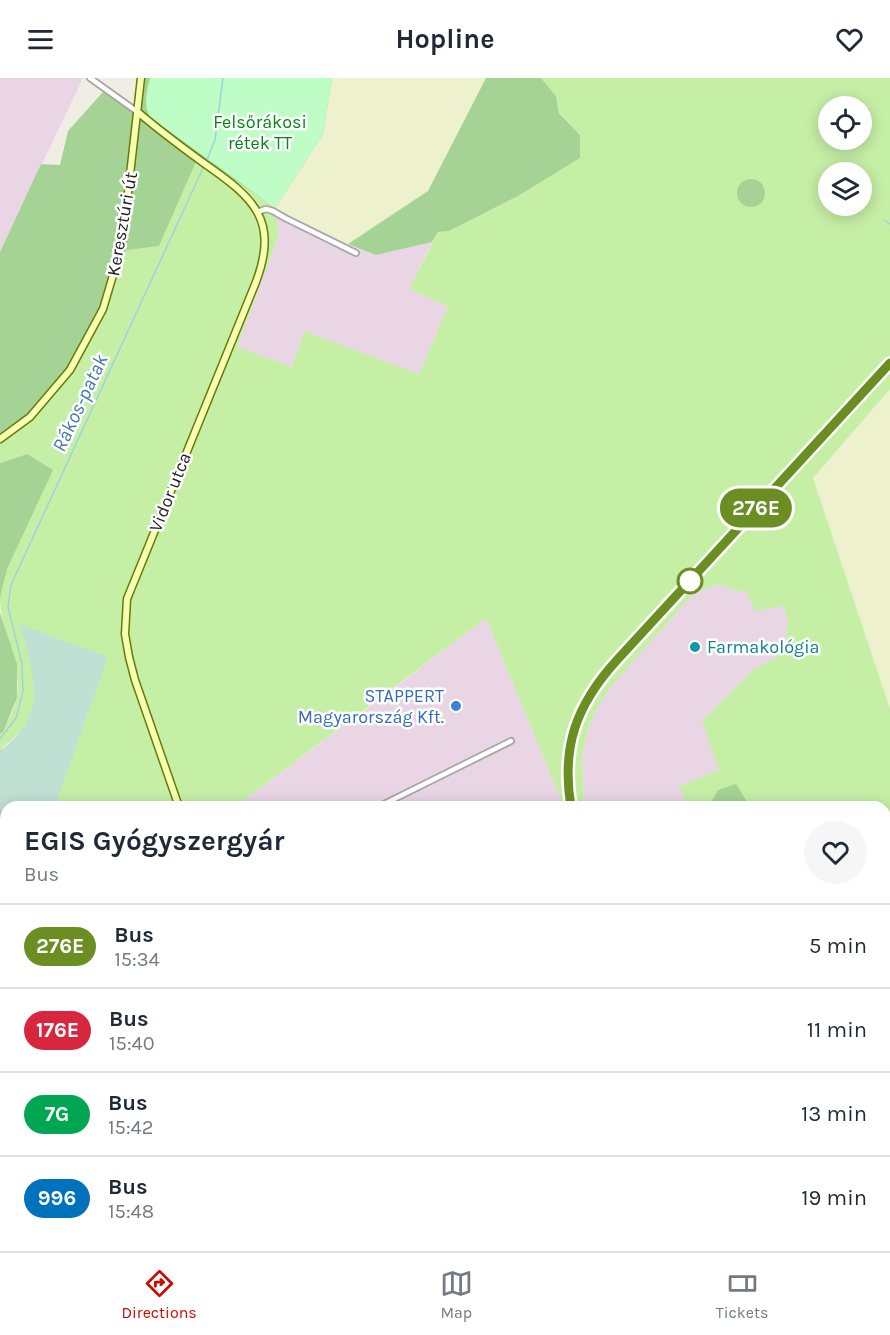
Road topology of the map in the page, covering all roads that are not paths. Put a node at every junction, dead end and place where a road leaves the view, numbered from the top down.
1 (90, 78) edge
2 (141, 78) edge
3 (139, 113) junction
4 (148, 121) junction
5 (136, 132) junction
6 (257, 212) junction
7 (356, 253) dead end
8 (890, 363) edge
9 (0, 439) edge
10 (511, 741) dead end
11 (177, 801) edge
12 (390, 801) edge
13 (570, 801) edge

1 - 3 street
2 - 3 street, Keresztúri út
3 - 4 street, Vidor utca
3 - 5 street, Keresztúri út
4 - 5 street
4 - 6 street, Vidor utca
5 - 9 street, Keresztúri út
6 - 7 street
6 - 11 street, Vidor utca
8 - 13 street
10 - 12 street

